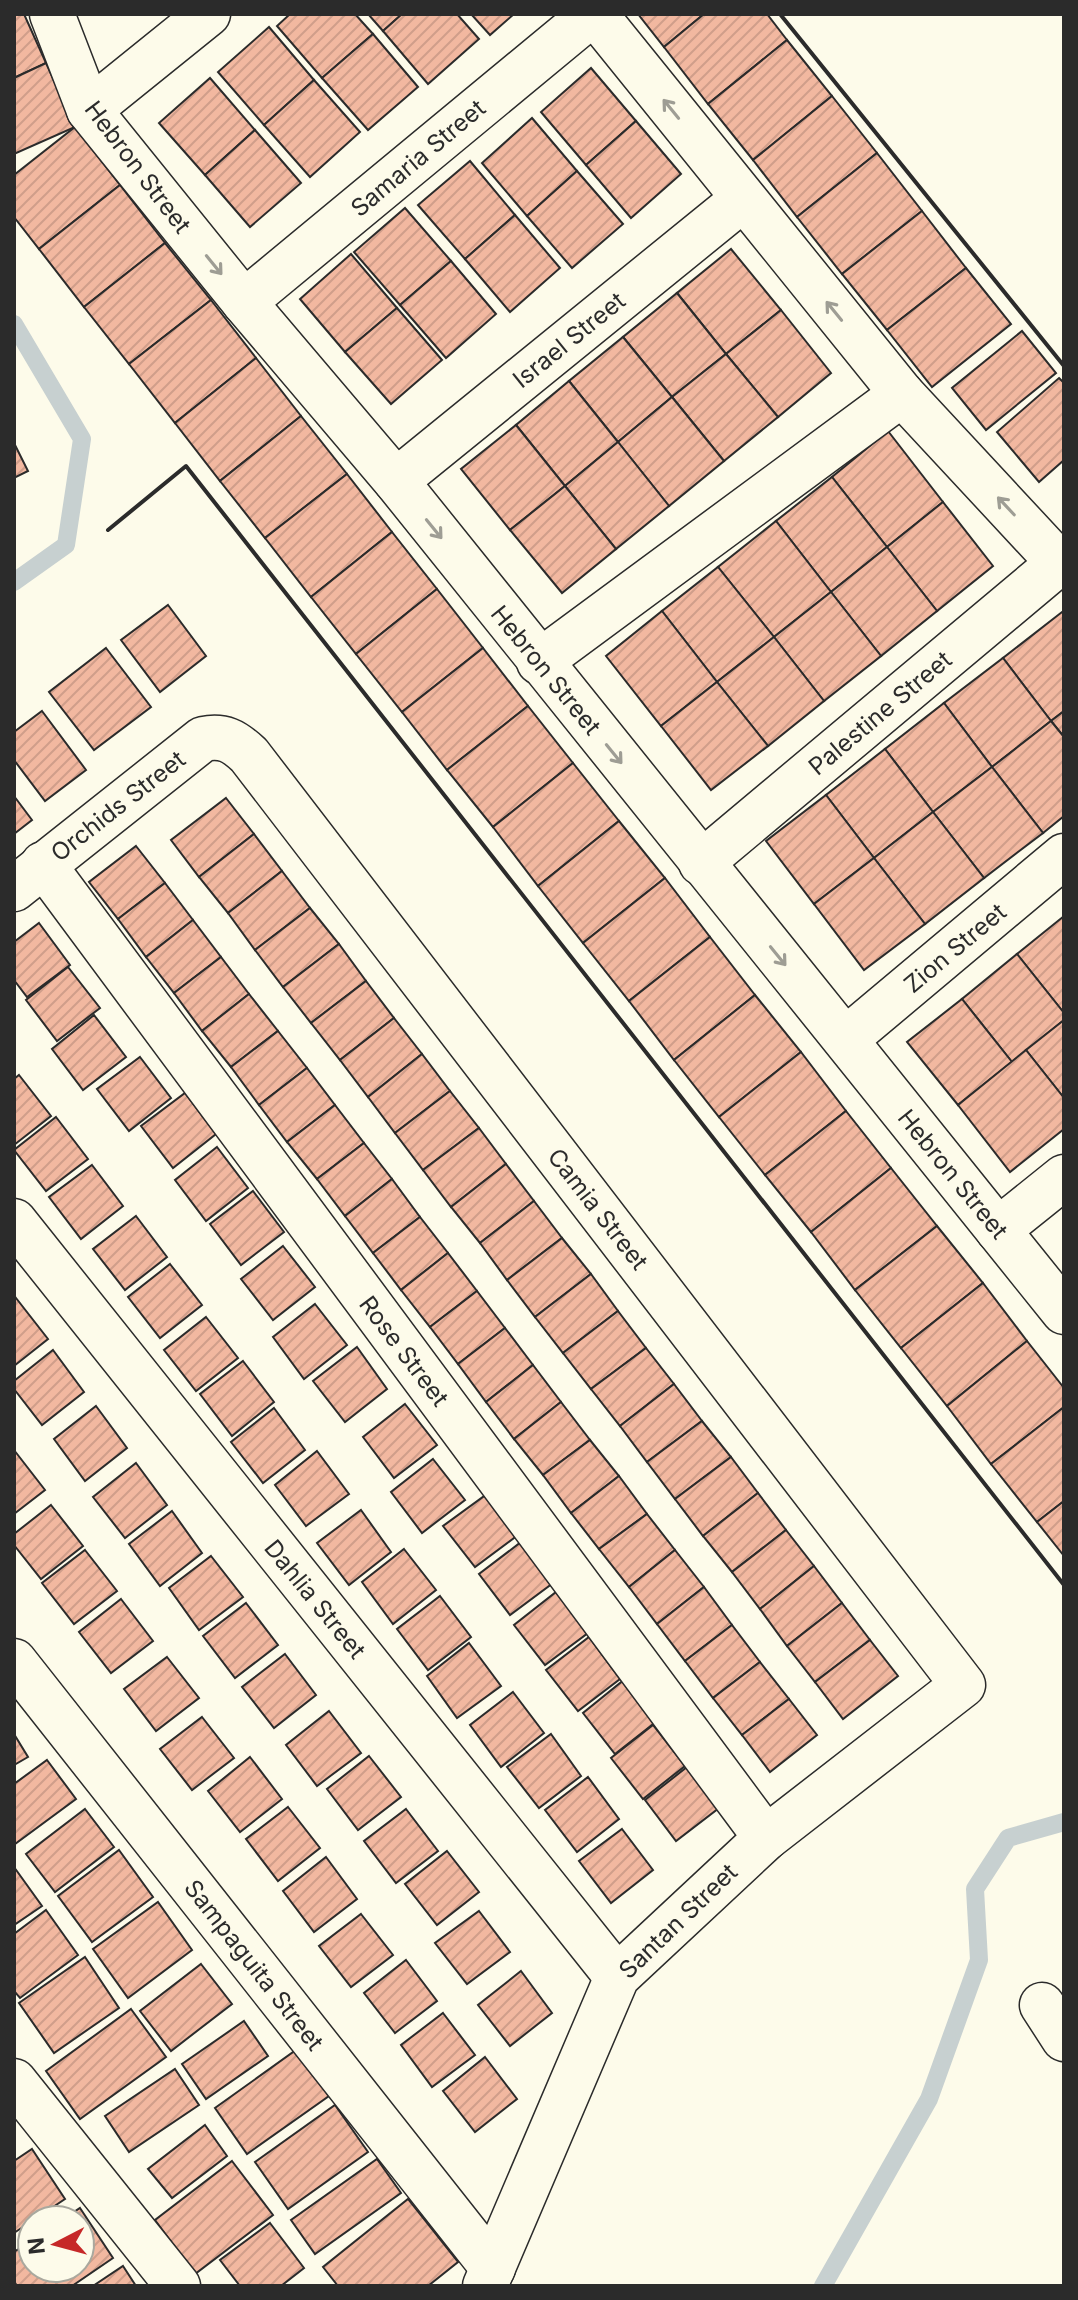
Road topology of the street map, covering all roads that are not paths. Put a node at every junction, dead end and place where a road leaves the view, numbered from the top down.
1 (52, 14) edge
2 (208, 14) edge
3 (594, 14) edge
4 (89, 110) junction
5 (743, 199) junction
6 (244, 302) junction
7 (902, 394) junction
8 (396, 481) junction
9 (1062, 562) edge
10 (539, 662) junction
11 (228, 738) joint
12 (1064, 856) edge
13 (701, 863) junction
14 (28, 877) edge
15 (846, 1039) junction
16 (1064, 1177) edge
17 (14, 1221) edge
18 (998, 1230) junction
19 (1064, 1312) edge
20 (14, 1661) edge
21 (963, 1685) joint
22 (766, 1838) junction
23 (617, 1977) junction
24 (14, 2081) edge
25 (489, 2277) edge
26 (178, 2286) edge

1 - 4 street, Hebron Street
2 - 4 street
5 -> 3 street
3 - 6 street, Samaria Street
4 -> 6 street, Hebron Street
7 -> 5 street
5 - 8 street, Israel Street
6 - 8 street, Hebron Street
9 -> 7 street
7 - 10 street
8 -> 10 street, Hebron Street
9 - 13 street, Palestine Street
10 -> 13 street, Hebron Street
11 - 14 street, Orchids Street
11 - 21 street, Camia Street
12 - 15 street, Zion Street
13 -> 15 street, Hebron Street
14 - 22 street, Rose Street
15 - 18 street, Hebron Street
16 - 18 street
17 - 23 street, Dahlia Street
18 - 19 street, Hebron Street
20 - 25 street, Sampaguita Street
21 - 22 street, Santan Street
22 - 23 street, Santan Street
23 - 25 street, Santan Street
24 - 26 street

